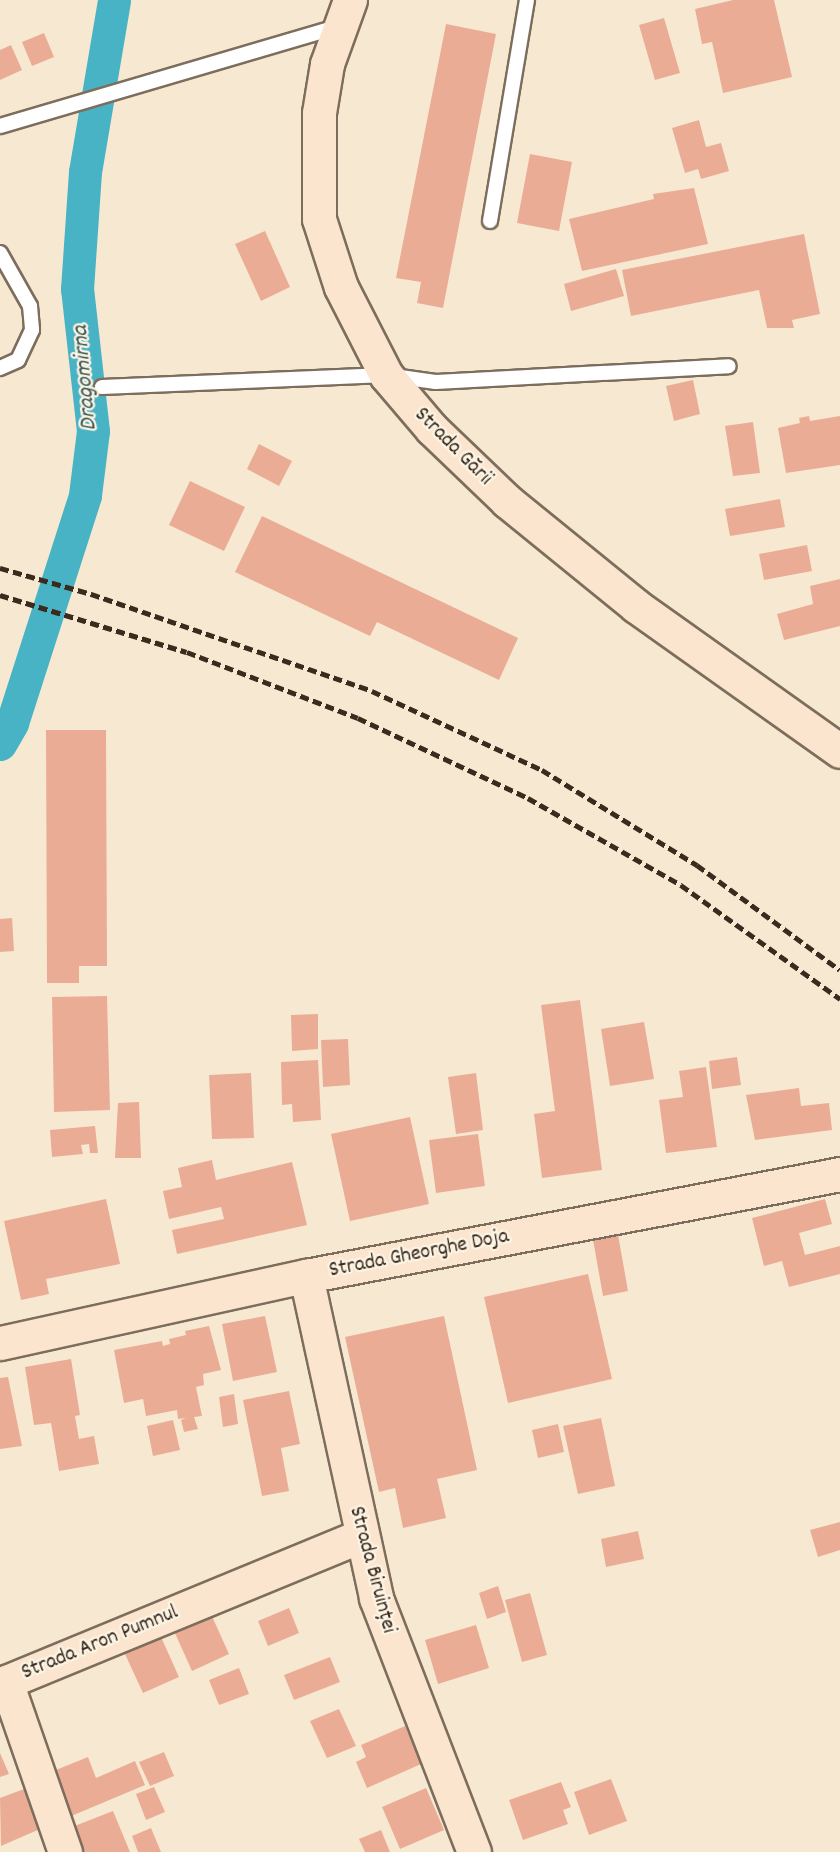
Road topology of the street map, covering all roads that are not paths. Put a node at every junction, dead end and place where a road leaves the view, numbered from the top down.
1 (527, 0) edge
2 (345, 13) edge
3 (0, 126) edge
4 (490, 220) dead end
5 (0, 253) edge
6 (729, 366) dead end
7 (0, 368) edge
8 (386, 375) junction
9 (102, 387) dead end
10 (840, 751) edge
11 (840, 1174) edge
12 (306, 1276) junction
13 (0, 1343) edge
14 (360, 1536) junction
15 (65, 1852) edge
16 (474, 1852) edge

1 - 4 lane
2 - 3 lane
2 - 8 street, Strada Gării
5 - 7 lane
6 - 8 lane
8 - 9 lane
8 - 10 street, Strada Gării
11 - 12 street, Strada Gheorghe Doja
12 - 13 street, Strada Gheorghe Doja
12 - 14 street, Strada Biruinței
14 - 15 street, Strada Aron Pumnul
14 - 16 street, Strada Biruinței

